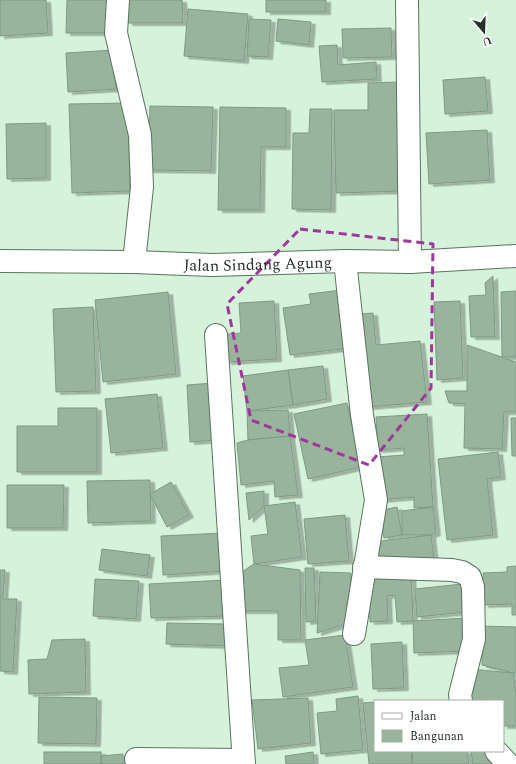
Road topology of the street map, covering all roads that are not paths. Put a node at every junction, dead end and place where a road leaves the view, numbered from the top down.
1 (118, 0) edge
2 (407, 0) edge
3 (516, 256) edge
4 (0, 261) edge
5 (345, 261) junction
6 (134, 262) junction
7 (410, 262) junction
8 (216, 335) dead end
9 (364, 567) junction
10 (354, 634) dead end
11 (461, 700) edge
12 (497, 752) edge
13 (136, 759) dead end
14 (244, 762) edge
15 (508, 764) edge

1 - 6 street
2 - 7 street
3 - 7 street, Jalan Sindang Agung
4 - 6 street, Jalan Sindang Agung
5 - 6 street, Jalan Sindang Agung
5 - 7 street, Jalan Sindang Agung
5 - 9 street
8 - 14 street
9 - 10 street
9 - 11 street
12 - 15 street
13 - 14 street

